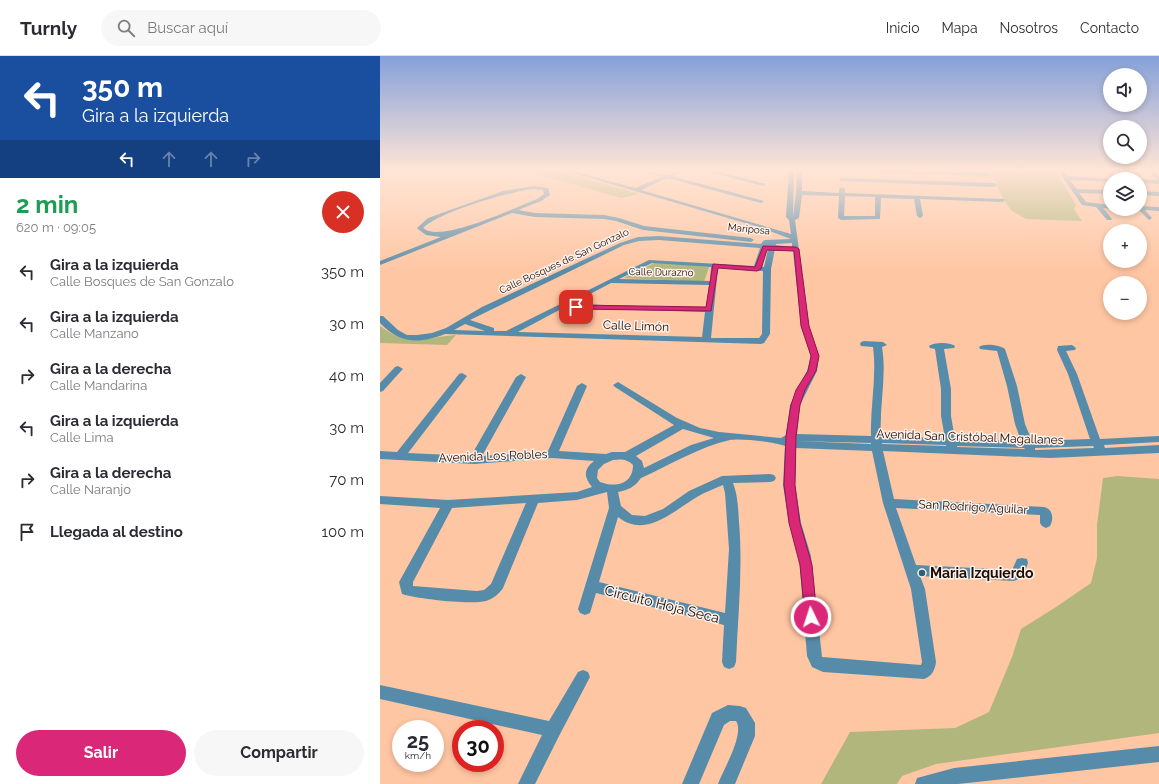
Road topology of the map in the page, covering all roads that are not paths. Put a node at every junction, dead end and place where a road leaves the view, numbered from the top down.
1 (475, 203) edge
2 (531, 203) edge
3 (681, 203) edge
4 (790, 203) edge
5 (798, 203) edge
6 (841, 203) edge
7 (878, 203) edge
8 (918, 203) edge
9 (1083, 203) edge
10 (1099, 207) junction
11 (1103, 207) edge
12 (1147, 208) edge
13 (1159, 209) edge
14 (512, 211) junction
15 (920, 216) dead end
16 (1109, 219) dead end
17 (788, 223) junction
18 (761, 226) junction
19 (462, 231) junction
20 (795, 242) junction
21 (769, 245) junction
22 (380, 263) edge
23 (715, 266) junction
24 (757, 269) junction
25 (767, 269) junction
26 (609, 281) junction
27 (712, 283) junction
28 (562, 306) junction
29 (709, 310) junction
30 (380, 318) edge
31 (464, 321) junction
32 (446, 332) junction
33 (505, 333) junction
34 (706, 340) junction
35 (864, 344) dead end
36 (951, 346) dead end
37 (983, 347) dead end
38 (1072, 348) dead end
39 (398, 369) dead end
40 (462, 376) dead end
41 (521, 377) dead end
42 (618, 385) dead end
43 (582, 386) dead end
44 (380, 389) edge
45 (682, 425) junction
46 (729, 437) junction
47 (1159, 439) edge
48 (788, 440) junction
49 (876, 443) junction
50 (952, 446) junction
51 (1100, 448) junction
52 (1030, 449) junction
53 (1159, 449) edge
54 (552, 454) junction
55 (380, 455) edge
56 (400, 456) junction
57 (627, 456) junction
58 (606, 458) junction
59 (474, 460) junction
60 (638, 475) junction
61 (770, 478) dead end
62 (726, 479) junction
63 (608, 488) junction
64 (534, 499) junction
65 (380, 500) edge
66 (448, 504) junction
67 (889, 504) junction
68 (615, 508) junction
69 (1046, 523) dead end
70 (1022, 563) dead end
71 (912, 570) junction
72 (592, 586) junction
73 (585, 609) dead end
74 (732, 621) junction
75 (729, 662) dead end
76 (583, 677) dead end
77 (380, 692) edge
78 (553, 730) junction
79 (1159, 754) edge
80 (526, 784) edge
81 (690, 784) edge
82 (726, 784) edge
83 (923, 784) edge

1 - 19 street
2 - 14 street
3 - 18 street
4 - 17 street
5 - 17 street
6 - 7 street
8 - 15 street
9 - 10 street
10 - 11 street
10 - 16 street
12 - 13 street
14 - 19 street
14 - 21 street, Mariposa
17 - 18 street
17 - 20 street
18 - 20 street
19 - 22 street
20 - 21 street, Calle Bosques de San Gonzalo
20 - 48 street
21 - 24 street
21 - 25 street
21 - 31 street, Calle Bosques de San Gonzalo
23 - 24 street
23 - 26 street
23 - 27 street
24 - 25 street
25 - 34 street, Calle Limón
26 - 27 street, Calle Durazno
26 - 28 street
27 - 29 street
28 - 29 street
28 - 33 street
29 - 34 street
30 - 32 street, Calle Bosques de San Gonzalo
31 - 32 street, Calle Bosques de San Gonzalo
31 - 33 street, Calle Limón
32 - 33 street, Calle Limón
33 - 34 street, Calle Limón
35 - 49 street
36 - 50 street
37 - 52 street
38 - 51 street
39 - 44 street
40 - 56 street
41 - 59 street
42 - 45 street, Avenida San Cristóbal Magallanes
43 - 54 street
45 - 46 street, Avenida San Cristóbal Magallanes
45 - 57 street
46 - 48 street, Avenida San Cristóbal Magallanes
46 - 60 street
47 - 51 street, Avenida San Cristóbal Magallanes
48 - 49 street, Avenida San Cristóbal Magallanes
48 - 71 street
49 - 50 street, Avenida San Cristóbal Magallanes
49 - 67 street
50 - 52 street, Avenida San Cristóbal Magallanes
51 - 52 street, Avenida San Cristóbal Magallanes
51 - 53 street, Avenida San Cristóbal Magallanes
54 - 58 street, Avenida Los Robles
54 - 59 street, Avenida Los Robles
55 - 56 street, Avenida Los Robles
56 - 59 street, Avenida Los Robles
57 - 58 street
57 - 60 street
58 - 63 street
60 - 63 street
61 - 62 street
62 - 68 street
62 - 74 street, Circuito Hoja Seca
63 - 64 street
63 - 68 street
64 - 66 street
64 - 66 street
65 - 66 street
67 - 69 street, San Rodrigo Aguilar
67 - 71 street
68 - 72 street
70 - 71 street
72 - 73 street
72 - 74 street, Circuito Hoja Seca
74 - 75 street, Circuito Hoja Seca
76 - 78 street
77 - 78 street
78 - 80 street
79 - 83 street
81 - 82 street

